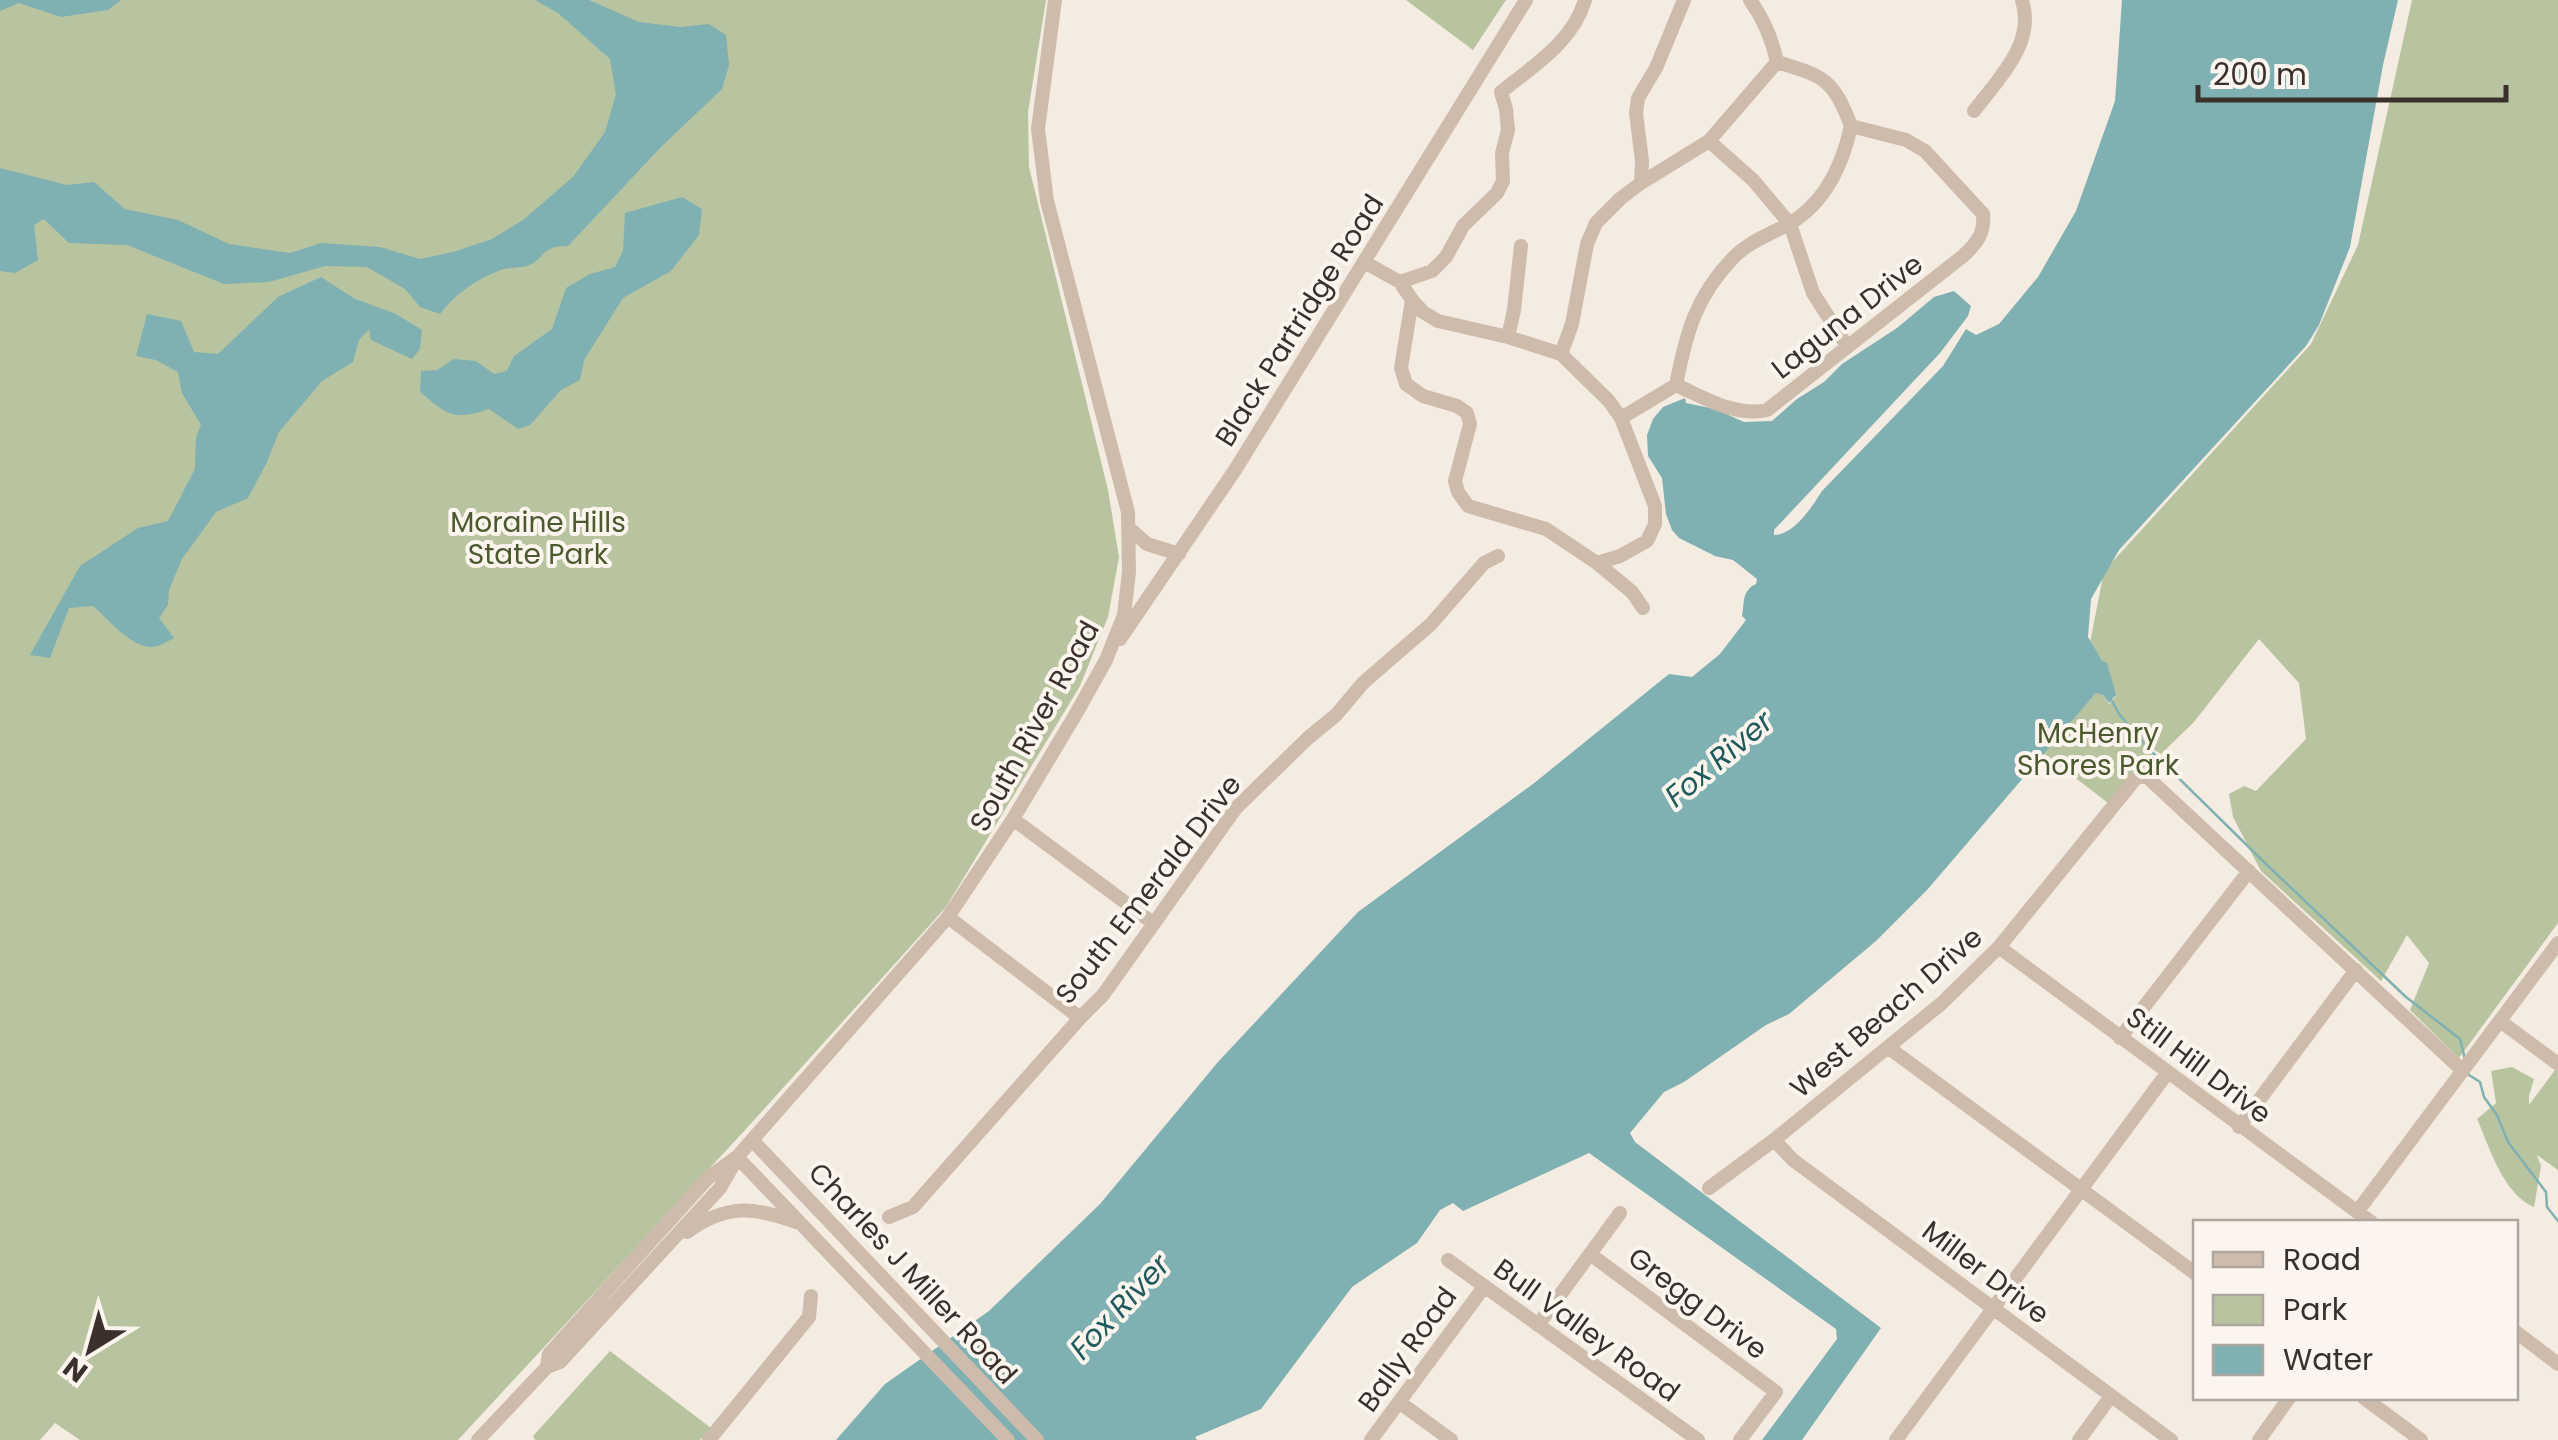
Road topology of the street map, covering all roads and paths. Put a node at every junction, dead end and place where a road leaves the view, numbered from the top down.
1 (1055, 0) edge
2 (1526, 0) edge
3 (1585, 0) edge
4 (1684, 0) edge
5 (1750, 0) edge
6 (2022, 0) edge
7 (1777, 62) junction
8 (1480, 78) junction
9 (1501, 92) junction
10 (1974, 110) dead end
11 (1851, 126) junction
12 (1709, 141) junction
13 (1641, 183) junction
14 (1790, 224) junction
15 (1521, 246) dead end
16 (1364, 262) junction
17 (1400, 282) junction
18 (1412, 300) junction
19 (1508, 337) junction
20 (1847, 346) junction
21 (1561, 354) junction
22 (1676, 385) junction
23 (1621, 418) junction
24 (1128, 528) junction
25 (1179, 554) junction
26 (1498, 556) dead end
27 (1597, 563) junction
28 (1644, 608) dead end
29 (1106, 660) junction
30 (1013, 819) junction
31 (2250, 870) junction
32 (948, 918) junction
33 (1153, 923) junction
34 (2558, 943) edge
35 (1999, 948) junction
36 (2356, 970) junction
37 (1080, 1018) junction
38 (2500, 1021) junction
39 (2120, 1038) junction
40 (1888, 1048) junction
41 (2558, 1064) edge
42 (2462, 1070) junction
43 (2168, 1072) junction
44 (2240, 1127) junction
45 (752, 1140) junction
46 (1774, 1140) junction
47 (737, 1156) junction
48 (1708, 1188) dead end
49 (2082, 1190) junction
50 (2357, 1212) junction
51 (1620, 1213) dead end
52 (888, 1217) dead end
53 (2367, 1220) edge
54 (800, 1223) junction
55 (662, 1250) junction
56 (1590, 1254) junction
57 (1448, 1260) dead end
58 (2193, 1272) edge
59 (1484, 1287) junction
60 (811, 1296) dead end
61 (1994, 1308) junction
62 (1538, 1325) junction
63 (2518, 1334) edge
64 (2558, 1364) edge
65 (547, 1367) junction
66 (2112, 1396) junction
67 (2287, 1400) edge
68 (2367, 1400) edge
69 (1399, 1402) junction
70 (478, 1440) edge
71 (709, 1440) edge
72 (1008, 1440) edge
73 (1037, 1440) edge
74 (1370, 1440) edge
75 (1451, 1440) edge
76 (1698, 1440) edge
77 (1740, 1440) edge
78 (1896, 1440) edge
79 (2079, 1440) edge
80 (2171, 1440) edge
81 (2258, 1440) edge
82 (2422, 1440) edge

1 - 24 street, South River Road
2 - 8 street, Black Partridge Road
3 - 9 street
4 - 13 street
5 - 7 street
6 - 10 street
7 - 11 street
7 - 12 street
8 - 9 street
8 - 16 street, Black Partridge Road
9 - 17 street
11 - 14 street
11 - 20 street, Laguna Drive
12 - 13 street
12 - 14 street
13 - 21 street
14 - 20 street
14 - 22 street
15 - 19 street
16 - 17 street
16 - 25 street, Black Partridge Road
17 - 18 street
18 - 19 street
18 - 27 street
19 - 21 street
20 - 22 street, Laguna Drive
21 - 23 street
22 - 23 street
23 - 27 street
24 - 25 street
24 - 29 street, South River Road
25 - 29 street, Black Partridge Road
26 - 33 street, South Emerald Drive
27 - 28 street
29 - 30 street, South River Road
30 - 32 street, South River Road
30 - 33 street
31 - 35 street, West Beach Drive
31 - 36 street, West Beach Drive
31 - 39 street
32 - 37 street
32 - 45 street, South River Road
33 - 37 street, South Emerald Drive
34 - 38 street
35 - 39 street, Still Hill Drive
35 - 40 street, West Beach Drive
36 - 42 street, West Beach Drive
36 - 44 street
37 - 52 street, South Emerald Drive
38 - 41 street
38 - 42 street
39 - 43 street, Still Hill Drive
40 - 46 street, West Beach Drive
40 - 49 street
42 - 50 street
43 - 44 street, Still Hill Drive
43 - 49 street
44 - 50 street, Still Hill Drive
45 - 47 street, South River Road
45 - 73 street, Charles J Miller Road
46 - 48 street, West Beach Drive
46 - 61 street, Miller Drive
47 - 54 street, Charles J Miller Road
47 - 55 street, South River Road
47 - 65 street, South River Road
49 - 58 street
49 - 61 street
50 - 53 street, Still Hill Drive
51 - 56 street
54 - 55 street
54 - 72 street, Charles J Miller Road
55 - 65 street, South River Road
56 - 62 street
56 - 77 street, Gregg Drive
57 - 59 street, Bull Valley Road
59 - 62 street, Bull Valley Road
59 - 69 street, Bally Road
60 - 71 street
61 - 66 street, Miller Drive
61 - 78 street
62 - 76 street, Bull Valley Road
63 - 64 street
65 - 70 street, South River Road
66 - 79 street
66 - 80 street, Miller Drive
67 - 81 street
68 - 82 street
69 - 74 street, Bally Road
69 - 75 street

